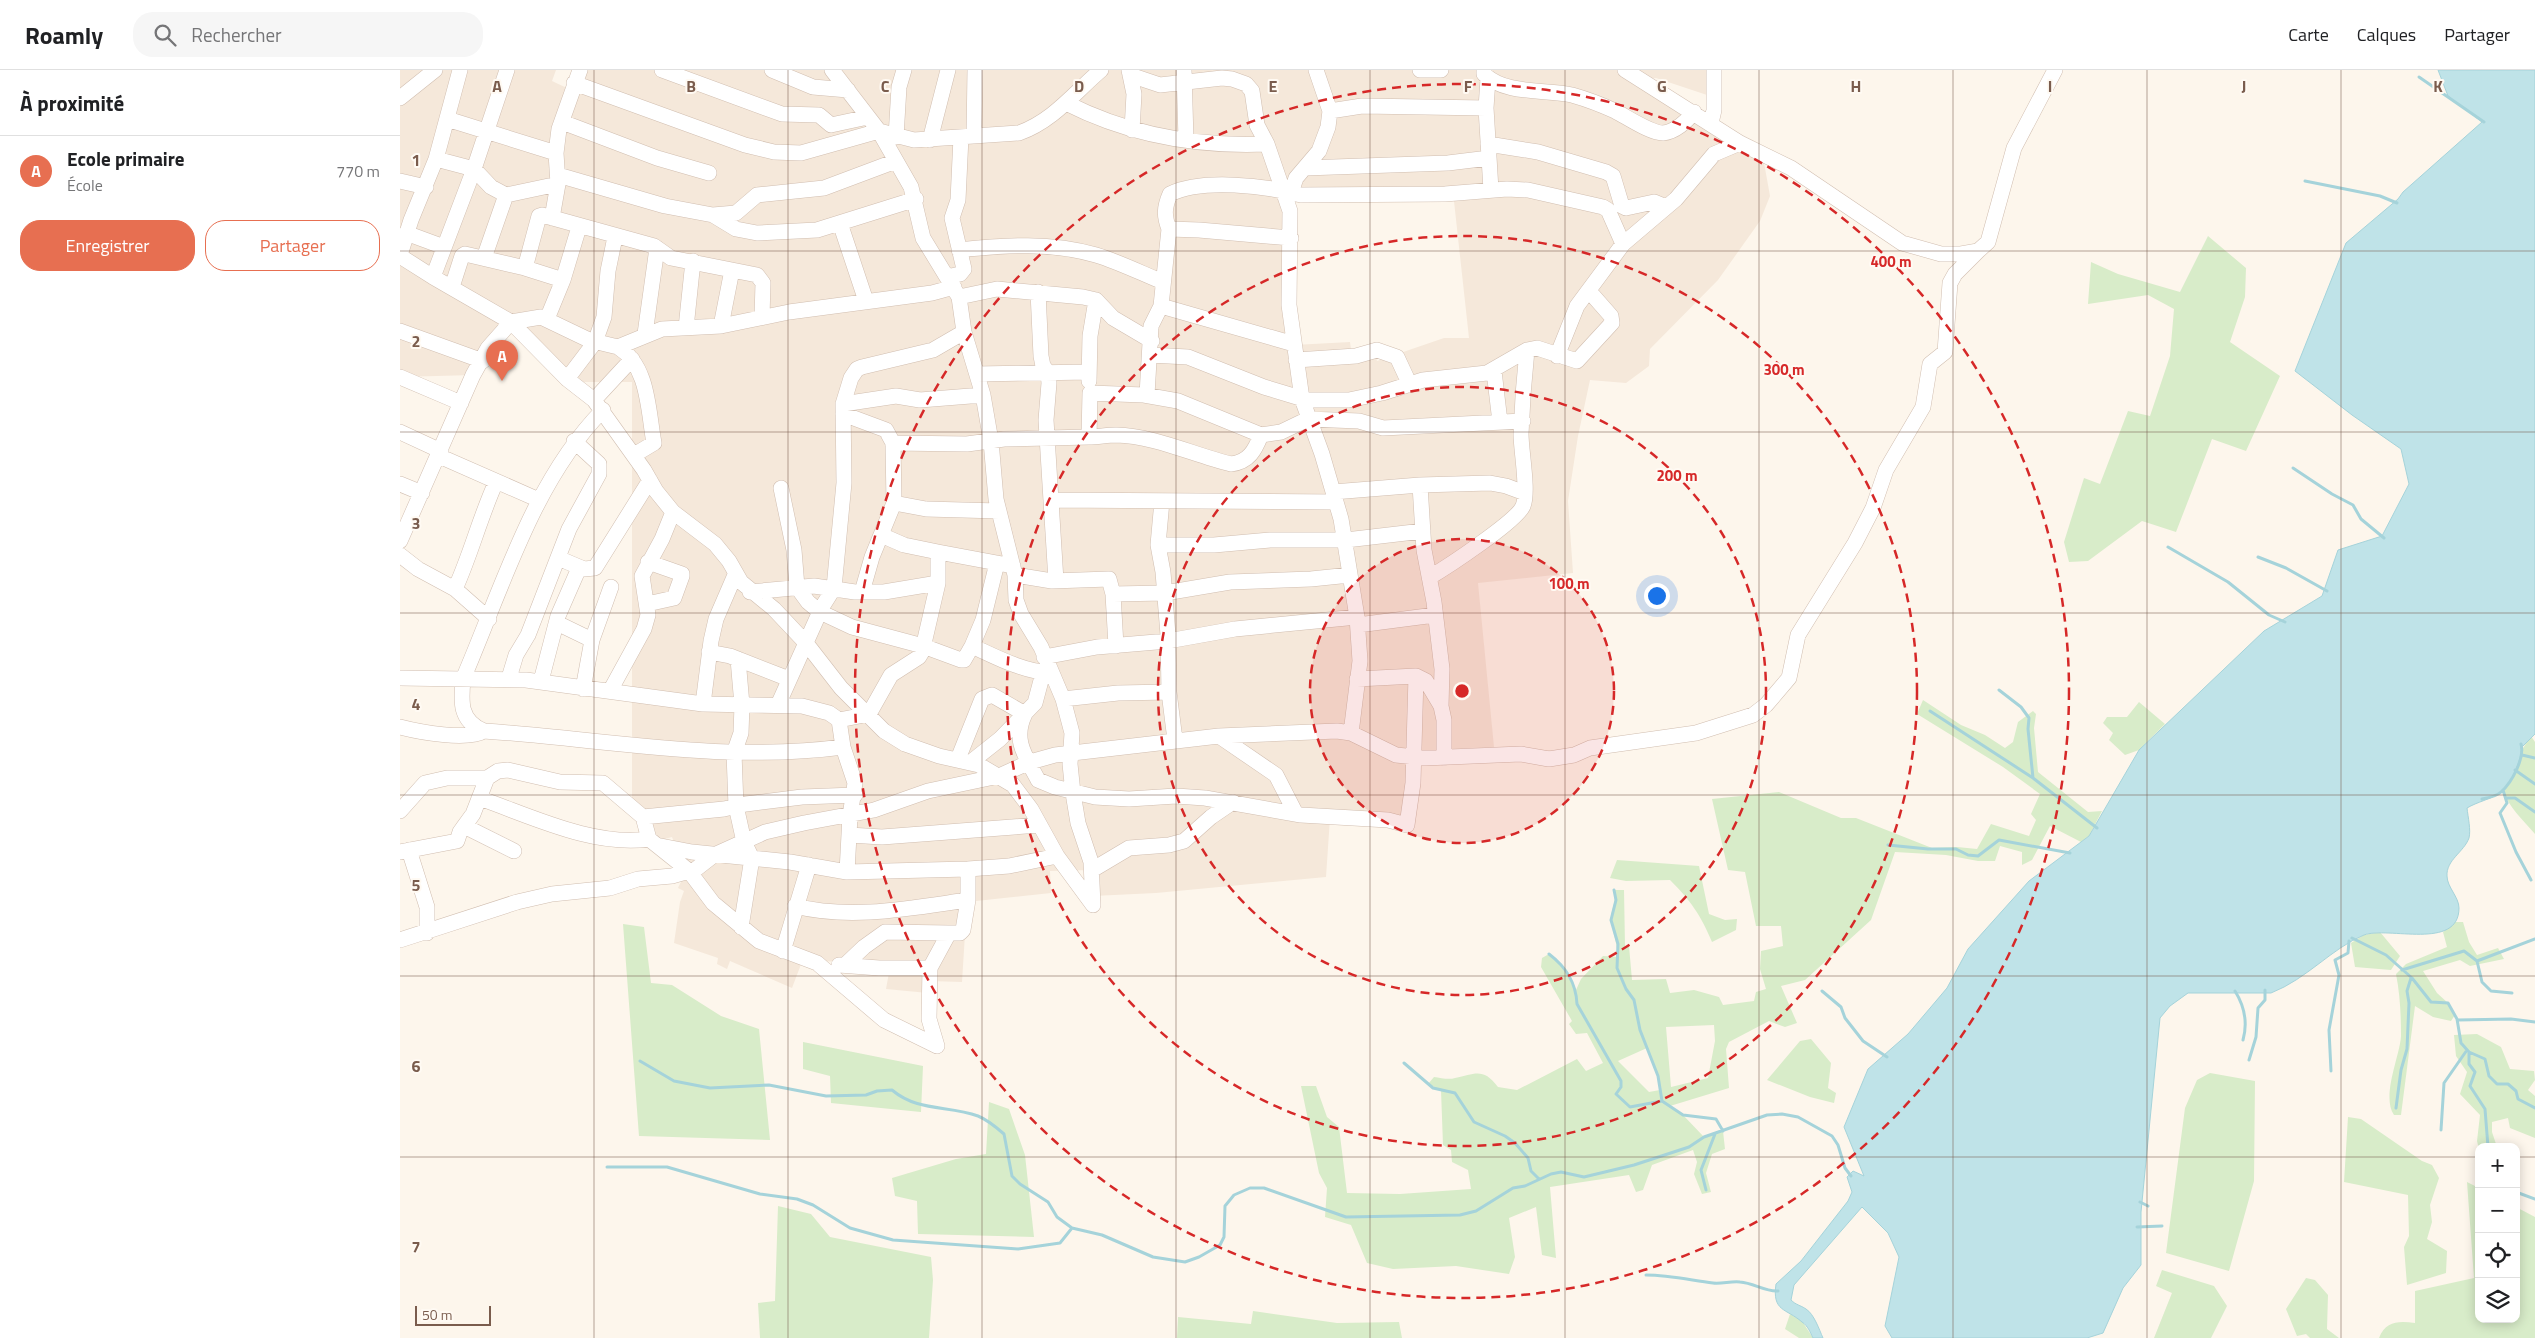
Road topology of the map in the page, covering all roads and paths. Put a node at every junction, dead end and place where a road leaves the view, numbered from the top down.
1 (436, 70) edge
2 (460, 70) edge
3 (507, 70) edge
4 (662, 70) edge
5 (772, 70) edge
6 (832, 70) edge
7 (904, 70) edge
8 (948, 70) edge
9 (975, 70) edge
10 (1101, 70) edge
11 (1316, 70) edge
12 (1420, 70) edge
13 (1441, 70) edge
14 (1625, 70) edge
15 (1714, 70) edge
16 (2055, 70) edge
17 (1129, 72) edge
18 (1486, 74) edge
19 (577, 76) edge
20 (1184, 77) edge
21 (848, 90) junction
22 (401, 102) edge
23 (1066, 103) junction
24 (1486, 108) junction
25 (1330, 111) junction
26 (1694, 112) junction
27 (868, 117) junction
28 (447, 119) junction
29 (562, 122) junction
30 (1711, 123) junction
31 (1132, 130) junction
32 (879, 131) junction
33 (486, 132) junction
34 (896, 137) junction
35 (967, 137) junction
36 (930, 140) junction
37 (1186, 140) junction
38 (1740, 143) junction
39 (1268, 144) junction
40 (1488, 151) junction
41 (556, 153) junction
42 (436, 159) junction
43 (896, 161) junction
44 (1306, 168) junction
45 (474, 169) junction
46 (709, 174) dead end
47 (558, 179) junction
48 (400, 181) edge
49 (426, 187) junction
50 (1491, 190) junction
51 (1287, 191) junction
52 (506, 195) junction
53 (916, 199) junction
54 (1666, 207) junction
55 (713, 215) junction
56 (552, 218) junction
57 (840, 223) junction
58 (579, 226) junction
59 (1169, 229) junction
60 (406, 233) junction
61 (615, 237) junction
62 (1291, 238) junction
63 (1623, 244) junction
64 (444, 246) junction
65 (657, 248) junction
66 (959, 250) junction
67 (1978, 251) junction
68 (400, 255) edge
69 (484, 258) junction
70 (693, 261) junction
71 (526, 268) junction
72 (732, 270) junction
73 (432, 277) junction
74 (563, 280) junction
75 (1164, 282) junction
76 (452, 287) junction
77 (954, 287) junction
78 (1588, 291) junction
79 (1038, 292) junction
80 (1096, 300) junction
81 (866, 301) junction
82 (1161, 306) junction
83 (762, 317) junction
84 (547, 319) junction
85 (511, 322) junction
86 (721, 326) junction
87 (686, 328) junction
88 (400, 331) edge
89 (964, 332) junction
90 (645, 334) junction
91 (596, 342) junction
92 (1294, 344) junction
93 (618, 347) junction
94 (1151, 348) junction
95 (1527, 350) junction
96 (1557, 356) junction
97 (632, 359) junction
98 (1296, 360) junction
99 (483, 361) junction
100 (1494, 371) junction
101 (1048, 372) junction
102 (1089, 372) junction
103 (977, 374) junction
104 (400, 377) edge
105 (567, 379) junction
106 (1410, 384) junction
107 (1090, 393) junction
108 (983, 395) junction
109 (1147, 396) junction
110 (1302, 399) junction
111 (461, 403) junction
112 (598, 405) junction
113 (843, 409) junction
114 (1308, 419) junction
115 (1523, 421) junction
116 (1500, 422) junction
117 (400, 432) edge
118 (1261, 435) junction
119 (1089, 437) junction
120 (1048, 440) junction
121 (574, 441) junction
122 (991, 441) junction
123 (893, 443) junction
124 (440, 453) junction
125 (634, 455) junction
126 (650, 480) junction
127 (496, 482) junction
128 (400, 484) edge
129 (1420, 485) junction
130 (780, 488) dead end
131 (422, 493) junction
132 (1525, 494) junction
133 (1334, 497) junction
134 (539, 500) junction
135 (1052, 500) junction
136 (1162, 500) junction
137 (894, 503) junction
138 (999, 511) junction
139 (673, 512) junction
140 (1423, 531) junction
141 (881, 535) junction
142 (1346, 540) junction
143 (400, 541) edge
144 (1158, 545) junction
145 (938, 552) junction
146 (400, 555) edge
147 (558, 558) junction
148 (648, 562) junction
149 (997, 563) junction
150 (580, 568) junction
151 (1014, 571) junction
152 (735, 575) junction
153 (1350, 575) junction
154 (1430, 577) junction
155 (1056, 581) junction
156 (938, 583) junction
157 (611, 587) dead end
158 (796, 587) junction
159 (834, 588) junction
160 (455, 589) junction
161 (750, 592) junction
162 (862, 592) junction
163 (1165, 593) junction
164 (1113, 594) junction
165 (647, 604) junction
166 (820, 612) junction
167 (1435, 614) junction
168 (489, 619) junction
169 (1357, 621) junction
170 (557, 623) junction
171 (592, 640) junction
172 (1168, 641) junction
173 (523, 643) junction
174 (806, 643) junction
175 (924, 646) junction
176 (972, 646) junction
177 (1116, 646) junction
178 (709, 652) junction
179 (549, 654) junction
180 (1044, 657) junction
181 (738, 659) junction
182 (1047, 673) junction
183 (1416, 676) junction
184 (400, 678) edge
185 (463, 678) junction
186 (509, 678) junction
187 (789, 679) junction
188 (1357, 679) junction
189 (541, 681) junction
190 (583, 689) junction
191 (610, 691) junction
192 (1169, 692) junction
193 (1063, 699) junction
194 (703, 704) junction
195 (742, 705) junction
196 (778, 705) junction
197 (1441, 706) junction
198 (869, 714) junction
199 (1025, 714) junction
200 (839, 720) junction
201 (400, 728) edge
202 (484, 730) junction
203 (1351, 733) junction
204 (1220, 736) junction
205 (1175, 740) junction
206 (843, 746) junction
207 (734, 753) junction
208 (1071, 753) junction
209 (1414, 758) junction
210 (1444, 758) junction
211 (965, 761) junction
212 (1030, 762) junction
213 (999, 776) junction
214 (487, 778) junction
215 (1072, 792) junction
216 (855, 795) junction
217 (479, 798) junction
218 (1233, 802) junction
219 (736, 806) junction
220 (400, 810) edge
221 (1296, 814) junction
222 (643, 816) junction
223 (850, 816) junction
224 (1039, 825) junction
225 (464, 826) junction
226 (849, 836) junction
227 (652, 842) junction
228 (744, 842) junction
229 (404, 851) edge
230 (514, 851) dead end
231 (714, 856) junction
232 (1057, 856) junction
233 (752, 858) junction
234 (809, 865) junction
235 (968, 869) junction
236 (1092, 870) junction
237 (689, 871) junction
238 (847, 872) junction
239 (968, 900) junction
240 (795, 906) junction
241 (741, 927) junction
242 (427, 933) junction
243 (949, 933) junction
244 (400, 940) edge
245 (783, 951) junction
246 (818, 963) junction
247 (845, 965) junction
248 (930, 968) junction

1 - 22 street
2 - 28 street
3 - 33 street
4 - 27 street
5 - 21 street
6 - 21 street
7 - 34 street
8 - 36 street
9 - 35 street
10 - 23 street
11 - 25 street
12 - 13 street
14 - 26 street
15 - 30 street
16 - 67 street
17 - 20 street
17 - 31 street
18 - 24 street
18 - 26 street
19 - 29 street
19 - 32 street
20 - 37 street
20 - 39 street
21 - 27 street
23 - 31 street
23 - 35 street
24 - 25 street
24 - 40 street
25 - 44 street
26 - 30 street
27 - 32 street
28 - 33 street
28 - 42 street
29 - 41 street
29 - 46 street
30 - 38 street
31 - 37 street
32 - 34 street
32 - 43 street
33 - 41 street
33 - 45 street
34 - 36 street
35 - 36 street
35 - 66 street
37 - 39 street
38 - 54 street
38 - 67 street
39 - 51 street
40 - 44 street
40 - 50 street
40 - 54 street
41 - 47 street
42 - 45 street
42 - 49 street
43 - 53 street
43 - 55 street
44 - 51 street
45 - 52 street
45 - 64 street
47 - 52 street
47 - 55 street
47 - 56 street
48 - 49 street
49 - 60 street
50 - 51 street
50 - 63 street
51 - 59 street
51 - 62 street
52 - 69 street
53 - 57 street
53 - 77 street
54 - 63 street
55 - 57 street
56 - 58 street
56 - 71 street
57 - 81 street
58 - 61 street
58 - 74 street
59 - 62 street
59 - 75 street
60 - 64 street
60 - 68 street
61 - 65 street
61 - 91 street
62 - 92 street
63 - 78 street
64 - 73 street
65 - 70 street
65 - 90 street
66 - 75 street
66 - 77 street
67 - 210 street
68 - 73 street
69 - 71 street
69 - 76 street
70 - 72 street
70 - 87 street
71 - 74 street
72 - 83 street
72 - 86 street
73 - 76 street
74 - 84 street
75 - 82 street
76 - 85 street
77 - 79 street
77 - 81 street
77 - 89 street
78 - 96 street
78 - 96 street
79 - 80 street
79 - 101 street
80 - 94 street
80 - 102 street
81 - 83 street
82 - 92 street
82 - 94 street
83 - 86 street
84 - 85 street
84 - 91 street
85 - 99 street
85 - 105 street
86 - 87 street
87 - 90 street
88 - 99 street
89 - 103 street
89 - 113 street
90 - 93 street
91 - 93 street
91 - 105 street
92 - 98 street
93 - 97 street
94 - 109 street
94 - 110 street
95 - 96 street
95 - 100 street
95 - 115 street
97 - 112 street
97 - 125 street
98 - 106 street
98 - 110 street
99 - 111 street
100 - 106 street
100 - 116 street
101 - 102 street
101 - 103 street
101 - 120 street
102 - 107 street
103 - 108 street
104 - 111 street
105 - 112 street
106 - 110 street
107 - 109 street
107 - 119 street
108 - 113 street
108 - 122 street
109 - 118 street
110 - 114 street
111 - 124 street
112 - 121 street
112 - 125 street
113 - 123 street
113 - 159 street
114 - 116 street
114 - 118 street
114 - 133 street
115 - 116 street
115 - 132 street
117 - 124 street
118 - 119 street
119 - 120 street
120 - 122 street
120 - 135 street
121 - 134 street
121 - 147 street
122 - 123 street
122 - 138 street
123 - 137 street
124 - 127 street
124 - 131 street
125 - 126 street
126 - 139 street
126 - 150 street
127 - 134 street
127 - 160 street
128 - 131 street
129 - 132 street
129 - 133 street
129 - 140 street
130 - 158 street
131 - 143 street
132 - 154 street
133 - 136 street
133 - 142 street
134 - 168 street
135 - 136 street
135 - 155 street
136 - 144 street
137 - 138 street
137 - 141 street
138 - 151 street
139 - 148 street
139 - 152 street
140 - 142 street
140 - 154 street
141 - 145 street
141 - 162 street
142 - 144 street
142 - 153 street
144 - 163 street
145 - 149 street
145 - 156 street
146 - 160 street
147 - 150 street
147 - 173 street
148 - 165 street
148 - 165 street
149 - 151 street
149 - 176 street
150 - 170 street
151 - 155 street
151 - 180 street
152 - 161 street
152 - 178 street
153 - 163 street
153 - 169 street
154 - 167 street
155 - 164 street
156 - 162 street
156 - 175 street
157 - 171 street
158 - 159 street
158 - 161 street
158 - 166 street
159 - 162 street
159 - 166 street
160 - 168 street
161 - 174 street
163 - 164 street
163 - 172 street
164 - 177 street
165 - 191 street
166 - 174 street
166 - 175 street
167 - 169 street
167 - 197 street
168 - 185 street
169 - 172 street
169 - 188 street
170 - 171 street
170 - 179 street
171 - 190 street
172 - 177 street
172 - 192 street
173 - 179 street
173 - 186 street
174 - 187 street
174 - 198 street
175 - 176 street
175 - 198 street
176 - 182 street
177 - 180 street
178 - 181 street
178 - 194 street
179 - 189 street
180 - 182 street
181 - 187 street
181 - 195 street
182 - 193 street
182 - 199 street
183 - 188 street
183 - 197 street
183 - 209 street
184 - 185 street
185 - 186 street
185 - 202 street
186 - 189 street
187 - 196 street
188 - 203 street
189 - 190 street
190 - 191 street
191 - 194 street
192 - 193 street
192 - 205 street
193 - 208 street
194 - 195 street
195 - 196 street
195 - 207 street
196 - 200 street
197 - 210 street
198 - 200 street
198 - 211 street
199 - 211 street
199 - 211 street
199 - 212 street
200 - 206 street
201 - 202 street
202 - 207 street
203 - 204 street
203 - 209 street
204 - 205 street
204 - 221 street
205 - 208 street
206 - 207 street
206 - 216 street
207 - 219 street
208 - 212 street
208 - 215 street
209 - 210 street
209 - 221 street
211 - 213 street
212 - 213 street
212 - 215 street
213 - 223 street
213 - 224 street
214 - 217 street
214 - 220 street
214 - 222 street
215 - 218 street
215 - 236 street
216 - 219 street
216 - 223 street
217 - 225 street
217 - 227 street
218 - 221 street
218 - 236 street
219 - 222 street
219 - 228 street
222 - 227 street
223 - 226 street
223 - 228 street
224 - 226 street
224 - 232 street
225 - 229 street
225 - 230 street
226 - 238 street
227 - 231 street
227 - 237 street
228 - 231 street
228 - 233 street
229 - 242 street
231 - 233 street
231 - 237 street
232 - 235 street
232 - 236 street
233 - 234 street
233 - 241 street
234 - 238 street
234 - 240 street
235 - 238 street
235 - 239 street
237 - 241 street
237 - 242 street
239 - 240 street
239 - 243 street
240 - 245 street
241 - 245 street
242 - 244 street
243 - 247 street
243 - 248 street
245 - 246 street
246 - 247 street
246 - 248 street
247 - 248 street

